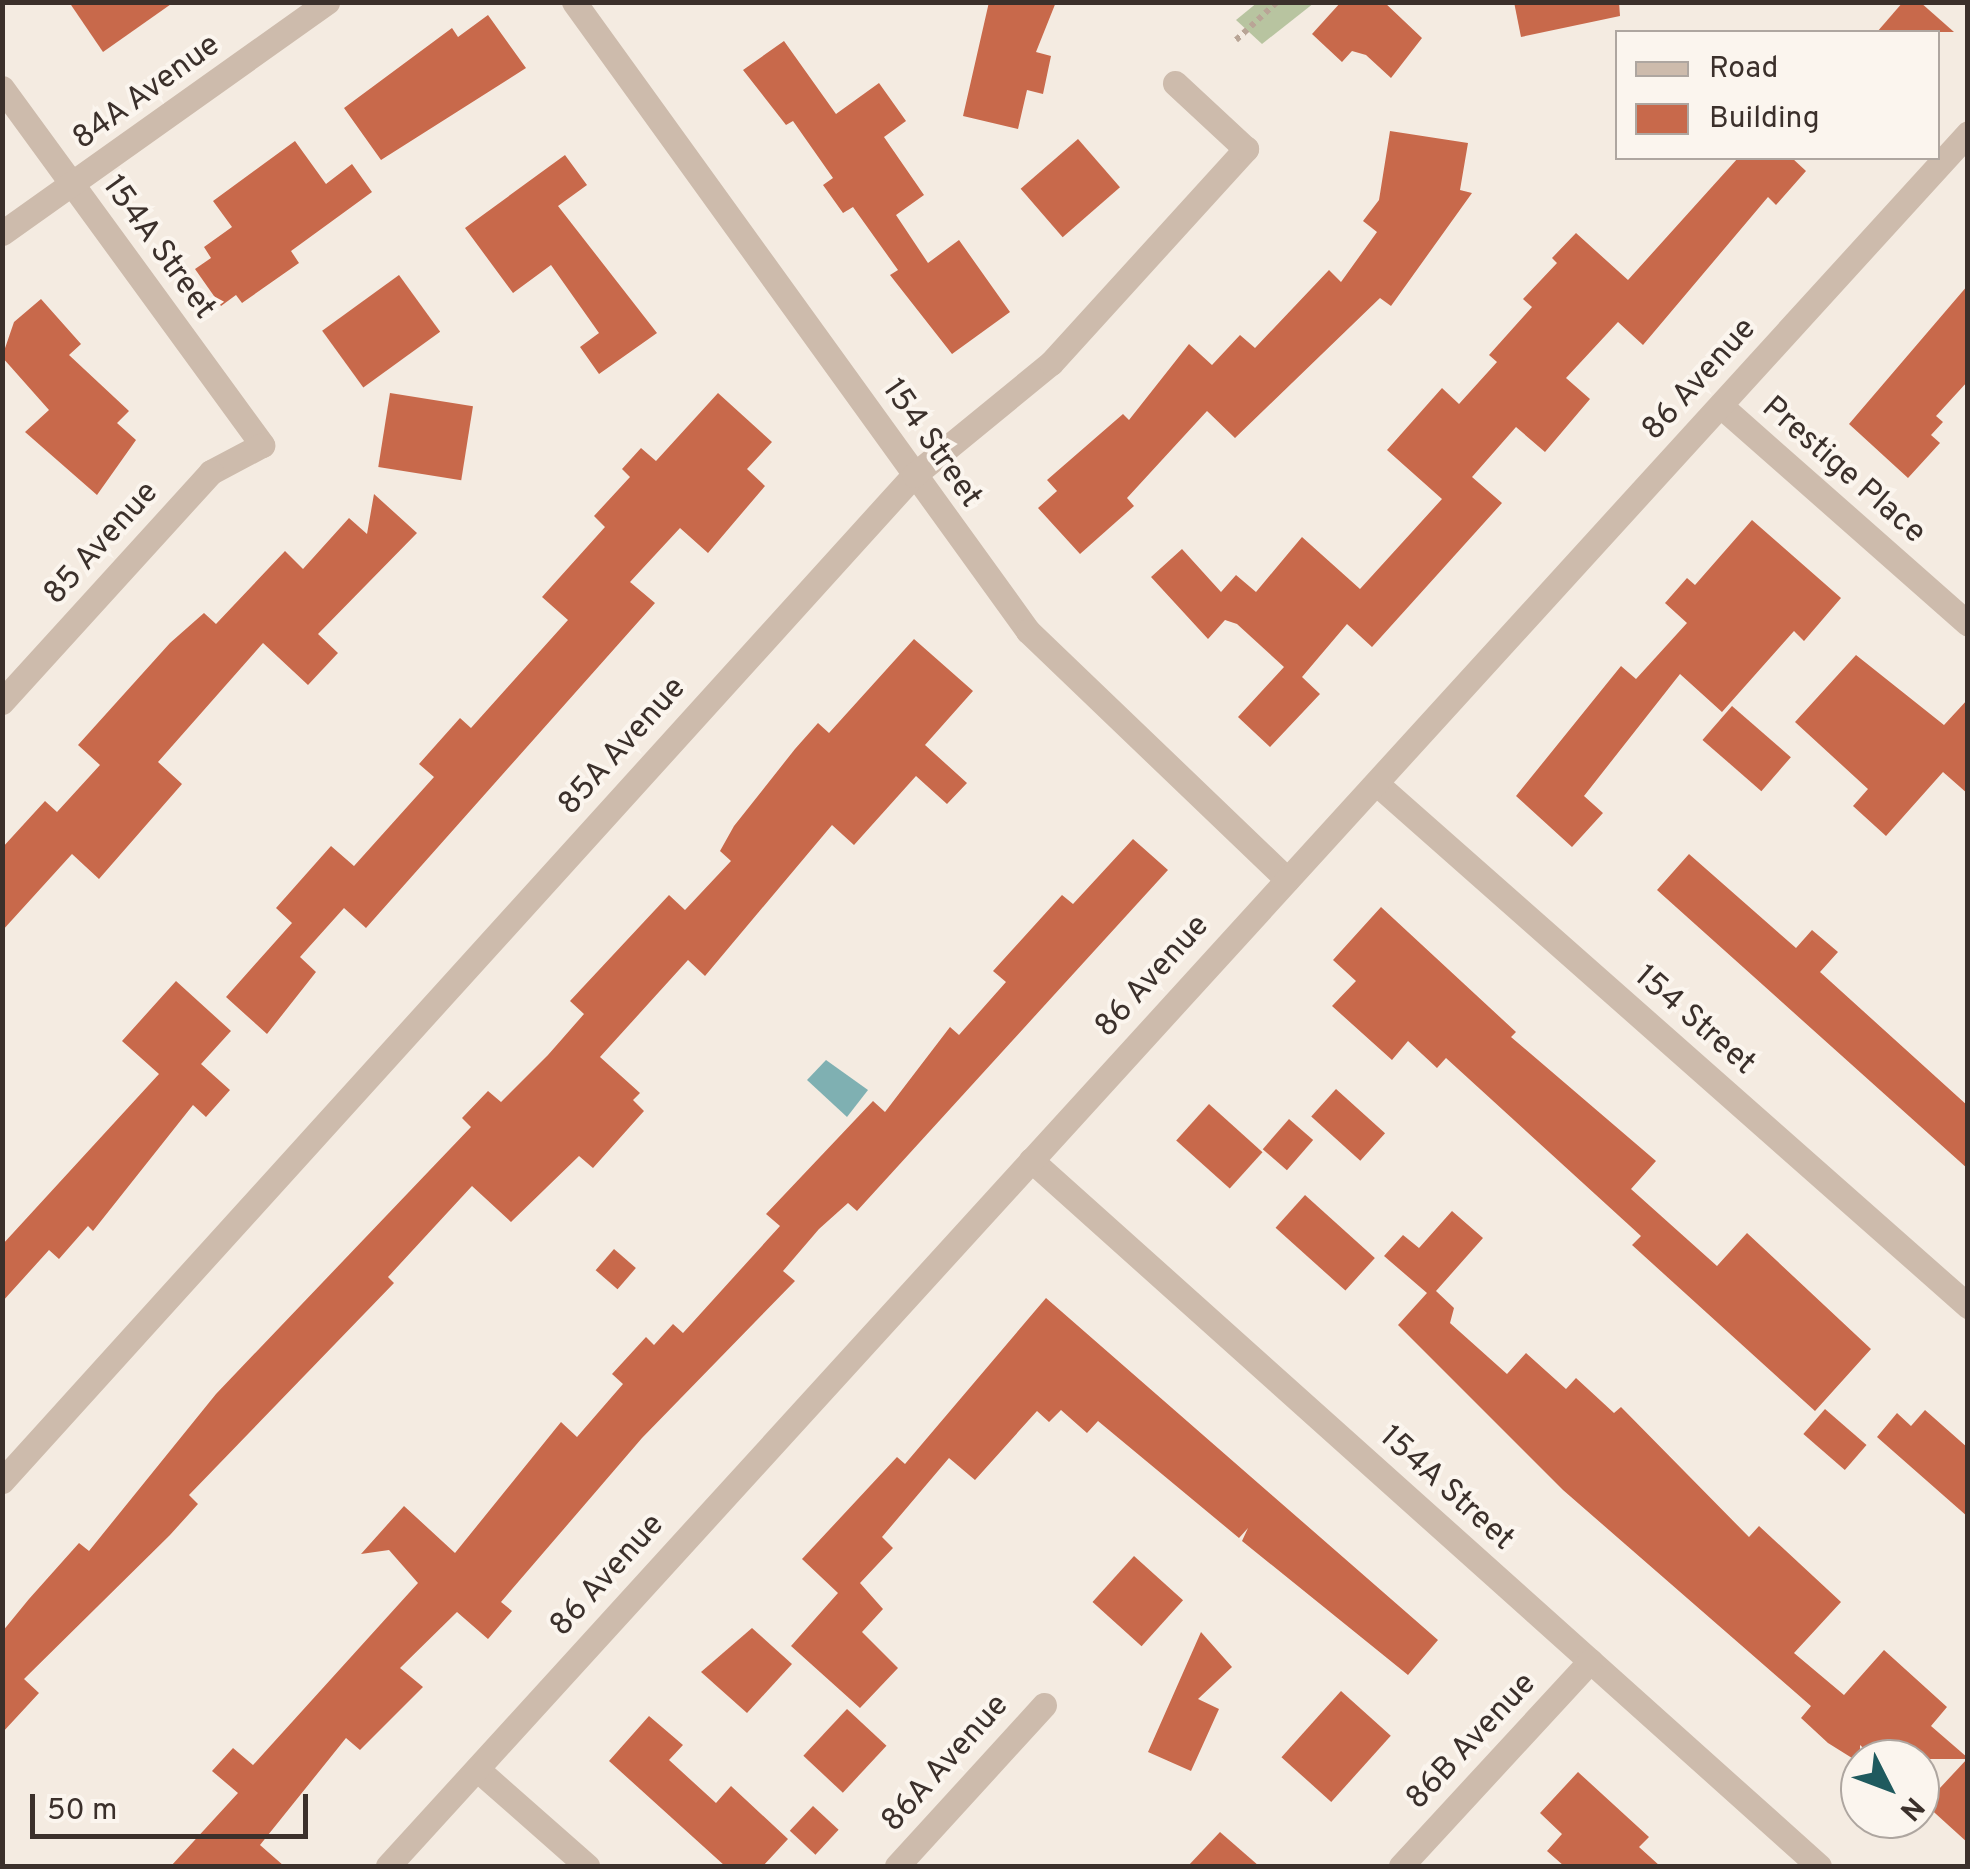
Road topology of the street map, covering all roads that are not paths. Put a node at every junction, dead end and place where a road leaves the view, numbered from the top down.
1 (327, 2) edge
2 (574, 2) edge
3 (1174, 83) dead end
4 (2, 88) edge
5 (1968, 133) edge
6 (73, 187) junction
7 (2, 233) edge
8 (1721, 406) junction
9 (262, 445) joint
10 (914, 475) junction
11 (1968, 624) edge
12 (2, 702) edge
13 (1377, 784) junction
14 (1287, 879) junction
15 (1031, 1160) junction
16 (1968, 1306) edge
17 (2, 1481) edge
18 (1590, 1661) junction
19 (1044, 1704) dead end
20 (477, 1769) junction
21 (1418, 1861) edge
22 (388, 1866) edge
23 (587, 1866) edge
24 (897, 1866) edge
25 (1819, 1866) edge

1 - 6 street, 84A Avenue
2 - 10 street, 154 Street
3 - 10 street, 85A Avenue
4 - 6 street, 154A Street
5 - 8 street, 86 Avenue
6 - 7 street, 84A Avenue
6 - 9 street, 154A Street
8 - 11 street, Prestige Place
8 - 13 street, 86 Avenue
9 - 12 street, 85 Avenue
10 - 14 street, 154 Street
10 - 17 street, 85A Avenue
13 - 14 street, 86 Avenue
13 - 16 street, 154 Street
14 - 15 street, 86 Avenue
15 - 18 street, 154A Street
15 - 20 street, 86 Avenue
18 - 21 street, 86B Avenue
18 - 25 street, 154A Street
19 - 24 street, 86A Avenue
20 - 22 street, 86 Avenue
20 - 23 street

